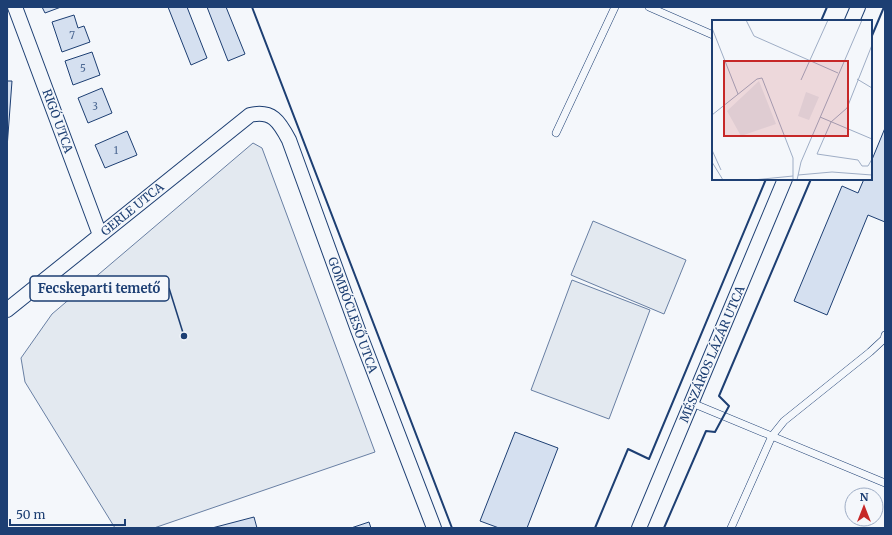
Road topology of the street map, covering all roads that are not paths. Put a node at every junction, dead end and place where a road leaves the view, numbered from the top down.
1 (15, 7) edge
2 (615, 7) edge
3 (649, 7) edge
4 (858, 7) edge
5 (852, 20) edge
6 (712, 35) edge
7 (260, 113) joint
8 (556, 133) dead end
9 (784, 180) edge
10 (100, 235) junction
11 (7, 310) edge
12 (885, 335) edge
13 (692, 403) junction
14 (772, 436) junction
15 (885, 483) edge
16 (434, 528) edge
17 (639, 528) edge
18 (731, 528) edge

1 - 10 street, RIGÓ UTCA
2 - 8 lane
3 - 6 lane
4 - 5 street
7 - 10 street, GERLE UTCA
7 - 16 street, GOMBÓCLESŐ UTCA
9 - 13 street, MÉSZÁROS LÁZÁR UTCA
10 - 11 street, GERLE UTCA
12 - 14 lane
13 - 14 lane
13 - 17 street, MÉSZÁROS LÁZÁR UTCA
14 - 15 lane
14 - 18 lane

